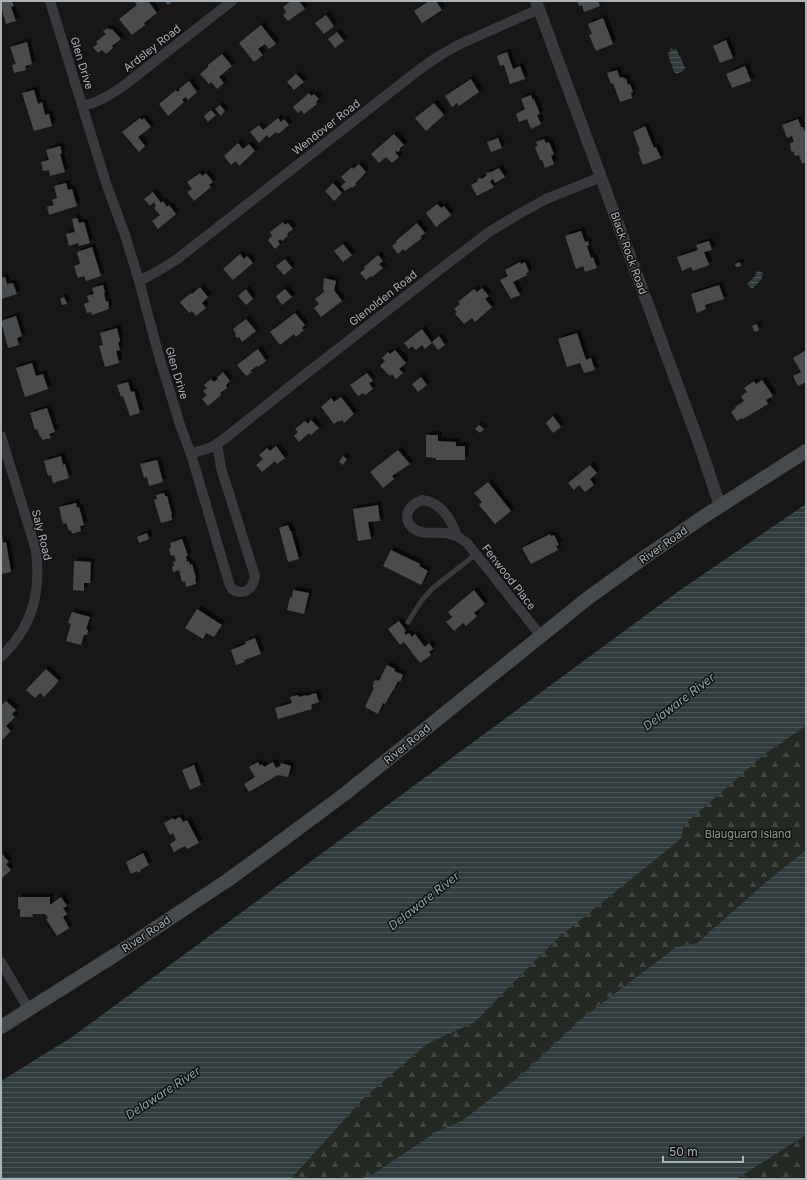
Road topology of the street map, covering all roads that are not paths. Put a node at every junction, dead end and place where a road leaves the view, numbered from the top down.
1 (50, 1) edge
2 (232, 1) edge
3 (537, 5) edge
4 (82, 106) junction
5 (601, 177) junction
6 (139, 281) junction
7 (1, 436) edge
8 (217, 444) junction
9 (806, 450) edge
10 (191, 454) junction
11 (720, 506) junction
12 (457, 536) junction
13 (476, 554) junction
14 (408, 622) dead end
15 (540, 636) junction
16 (1, 657) edge
17 (1, 962) edge
18 (28, 1010) junction
19 (1, 1027) edge

1 - 4 street, Glen Drive
2 - 4 street, Ardsley Road
3 - 5 street, Black Rock Road
3 - 6 street, Wendover Road
4 - 6 street, Glen Drive
5 - 8 street, Glenolden Road
5 - 11 street, Black Rock Road
6 - 10 street, Glen Drive
7 - 16 street, Saly Road
8 - 10 street, Glenolden Road
8 - 10 street, Glen Drive
9 - 11 main road, River Road
11 - 15 main road, River Road
12 - 12 street, Fenwood Place
12 - 13 street, Fenwood Place
13 - 14 lane
13 - 15 street, Fenwood Place
15 - 18 main road, River Road
17 - 18 street
18 - 19 main road, River Road

